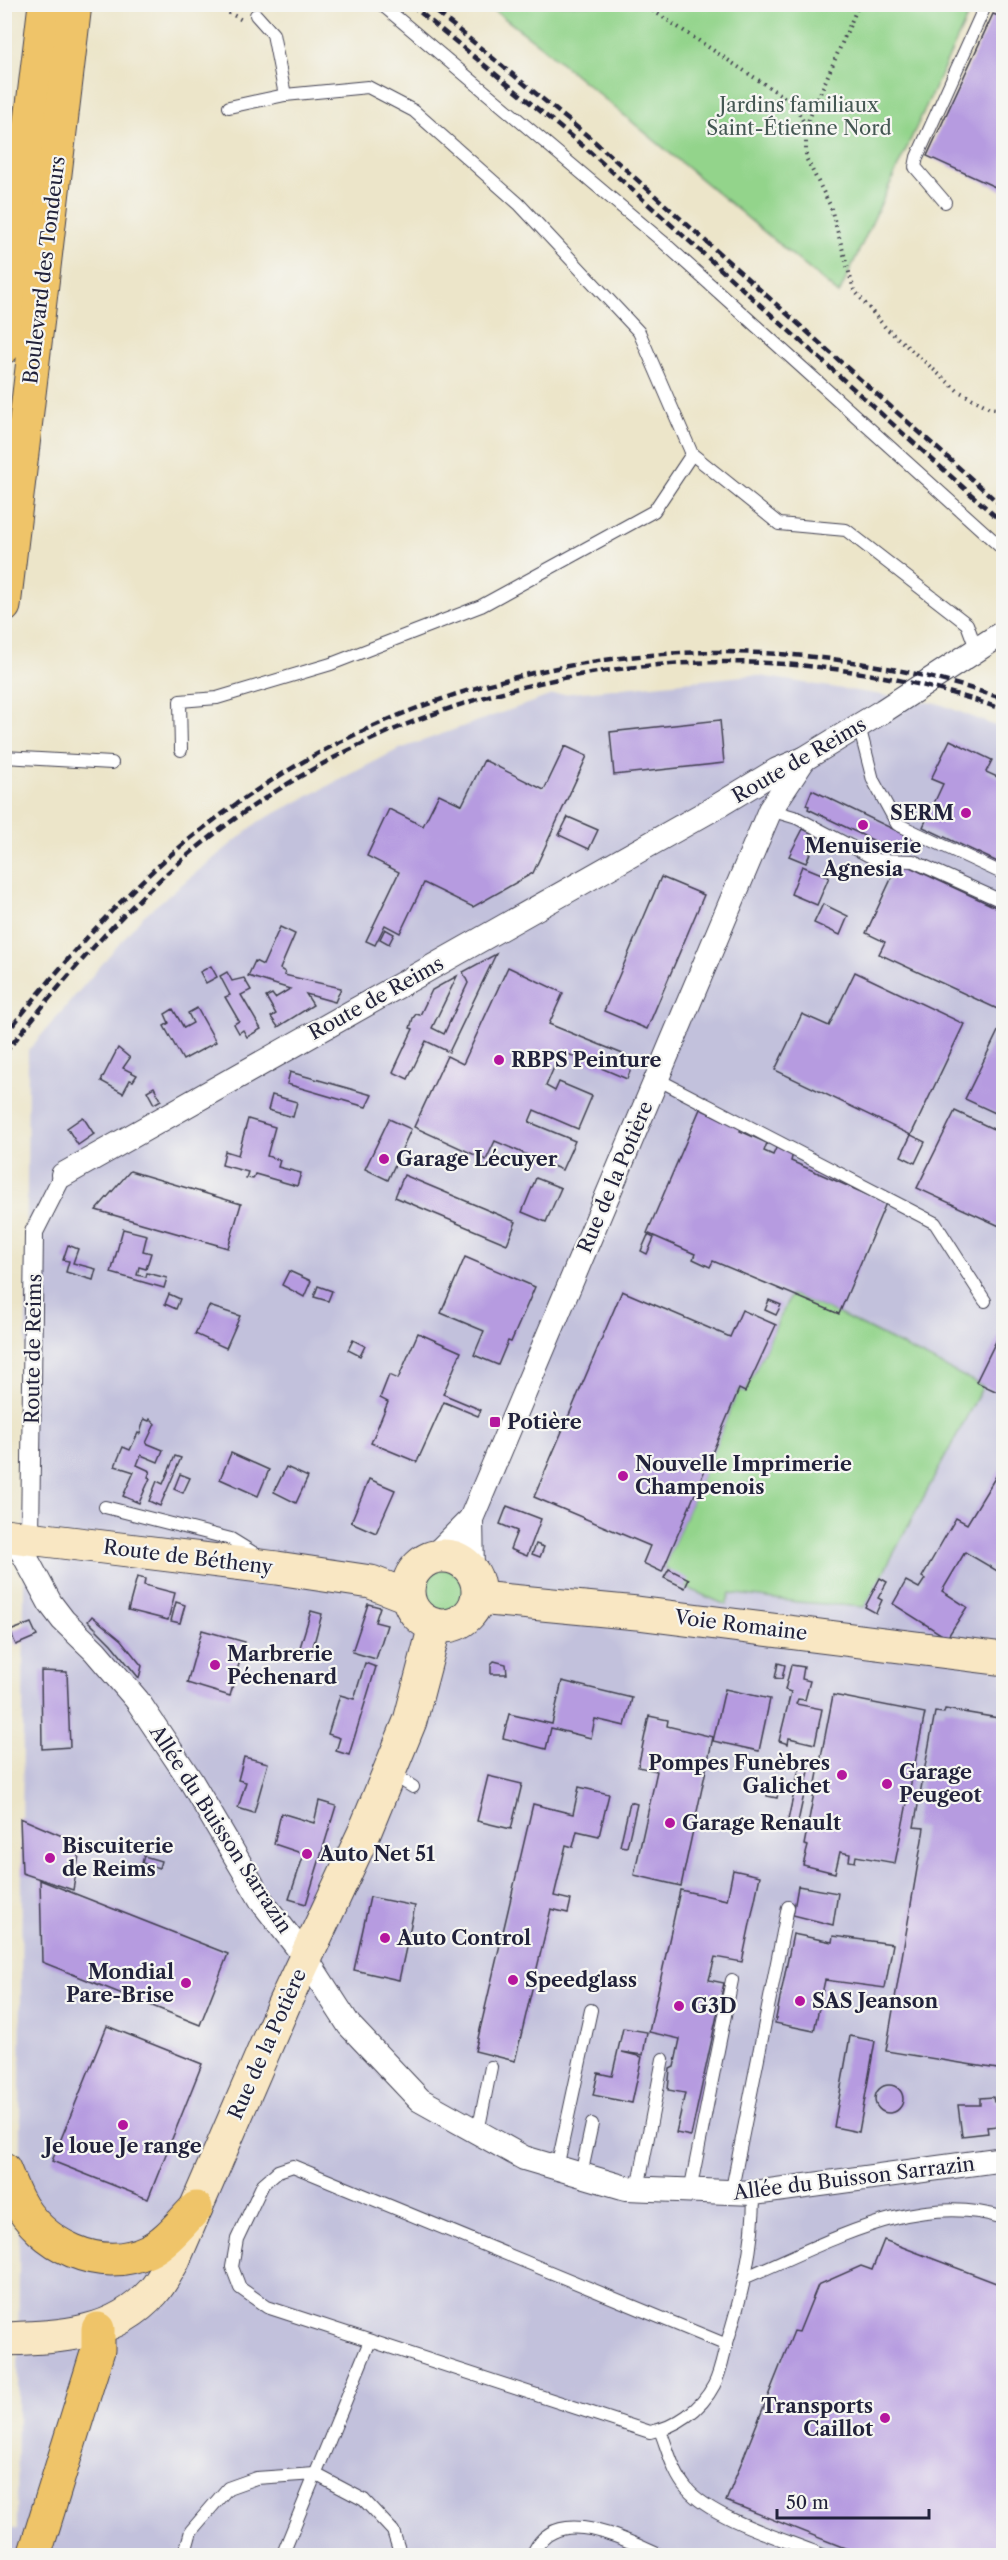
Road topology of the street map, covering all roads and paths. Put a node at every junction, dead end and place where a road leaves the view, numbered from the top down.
1 (45, 4) edge
2 (75, 4) edge
3 (213, 4) edge
4 (381, 4) edge
5 (643, 4) edge
6 (859, 4) edge
7 (986, 4) edge
8 (256, 15) joint
9 (285, 95) junction
10 (229, 107) dead end
11 (806, 126) junction
12 (945, 202) dead end
13 (4, 347) edge
14 (1004, 410) edge
15 (692, 454) junction
16 (1004, 550) edge
17 (4, 606) edge
18 (1003, 633) edge
19 (976, 651) junction
20 (859, 726) junction
21 (181, 750) dead end
22 (4, 757) edge
23 (804, 759) junction
24 (112, 763) dead end
25 (752, 785) junction
26 (770, 810) junction
27 (1004, 874) edge
28 (1004, 902) edge
29 (657, 1079) junction
30 (63, 1175) joint
31 (985, 1301) dead end
32 (105, 1507) dead end
33 (471, 1519) junction
34 (13, 1536) edge
35 (278, 1568) junction
36 (418, 1574) junction
37 (475, 1585) junction
38 (435, 1626) junction
39 (1004, 1659) edge
40 (788, 1907) dead end
41 (306, 1957) junction
42 (732, 1980) dead end
43 (591, 2010) dead end
44 (663, 2059) dead end
45 (491, 2067) dead end
46 (592, 2124) dead end
47 (478, 2132) junction
48 (1004, 2159) edge
49 (557, 2168) junction
50 (4, 2169) edge
51 (581, 2175) junction
52 (638, 2189) junction
53 (690, 2192) junction
54 (743, 2194) junction
55 (196, 2208) junction
56 (1004, 2218) edge
57 (746, 2277) junction
58 (98, 2329) junction
59 (4, 2339) edge
60 (370, 2341) junction
61 (727, 2345) junction
62 (660, 2430) junction
63 (315, 2474) junction
64 (34, 2556) edge
65 (184, 2556) edge
66 (282, 2556) edge
67 (401, 2556) edge
68 (532, 2556) edge
69 (662, 2556) edge
70 (825, 2556) edge

1 - 13 highway, Boulevard des Tondeurs
2 - 17 highway, Boulevard des Tondeurs
3 - 8 path
4 - 16 lane
5 - 11 path
6 - 11 path
7 - 12 lane
8 - 9 lane
9 - 10 lane
9 - 15 lane
11 - 14 path
15 - 19 lane
15 - 21 lane
18 - 19 street, Route de Reims
19 - 20 street, Route de Reims
20 - 23 street, Route de Reims
20 - 27 lane
22 - 24 lane
23 - 25 street, Route de Reims
23 - 26 street, Rue de la Potière
25 - 26 street
25 - 30 street, Route de Reims
26 - 28 lane
26 - 29 street, Rue de la Potière
29 - 31 lane
29 - 33 street, Rue de la Potière
30 - 34 street, Route de Reims
32 - 35 lane
33 - 36 street
33 - 37 street, Rue de la Potière
34 - 35 main road, Route de Bétheny
34 - 41 street, Allée du Buisson Sarrazin
35 - 36 main road, Route de Bétheny
36 - 37 main road
36 - 38 main road
37 - 38 main road
37 - 39 main road, Voie Romaine
38 - 41 main road, Rue de la Potière
40 - 54 lane
41 - 47 street, Allée du Buisson Sarrazin
41 - 55 main road, Rue de la Potière
42 - 53 lane
43 - 49 lane
44 - 52 lane
45 - 47 lane
46 - 51 lane
47 - 49 street, Allée du Buisson Sarrazin
48 - 54 street, Allée du Buisson Sarrazin
49 - 51 street, Allée du Buisson Sarrazin
50 - 55 highway
51 - 52 street, Allée du Buisson Sarrazin
52 - 53 street, Allée du Buisson Sarrazin
53 - 54 street, Allée du Buisson Sarrazin
54 - 57 lane
55 - 58 main road, Rue de la Potière
56 - 57 lane
57 - 61 lane
58 - 59 main road
58 - 64 highway
60 - 61 lane
60 - 62 lane
60 - 63 lane
61 - 62 lane
62 - 70 lane
63 - 65 lane
63 - 66 lane
63 - 67 lane
68 - 69 lane

